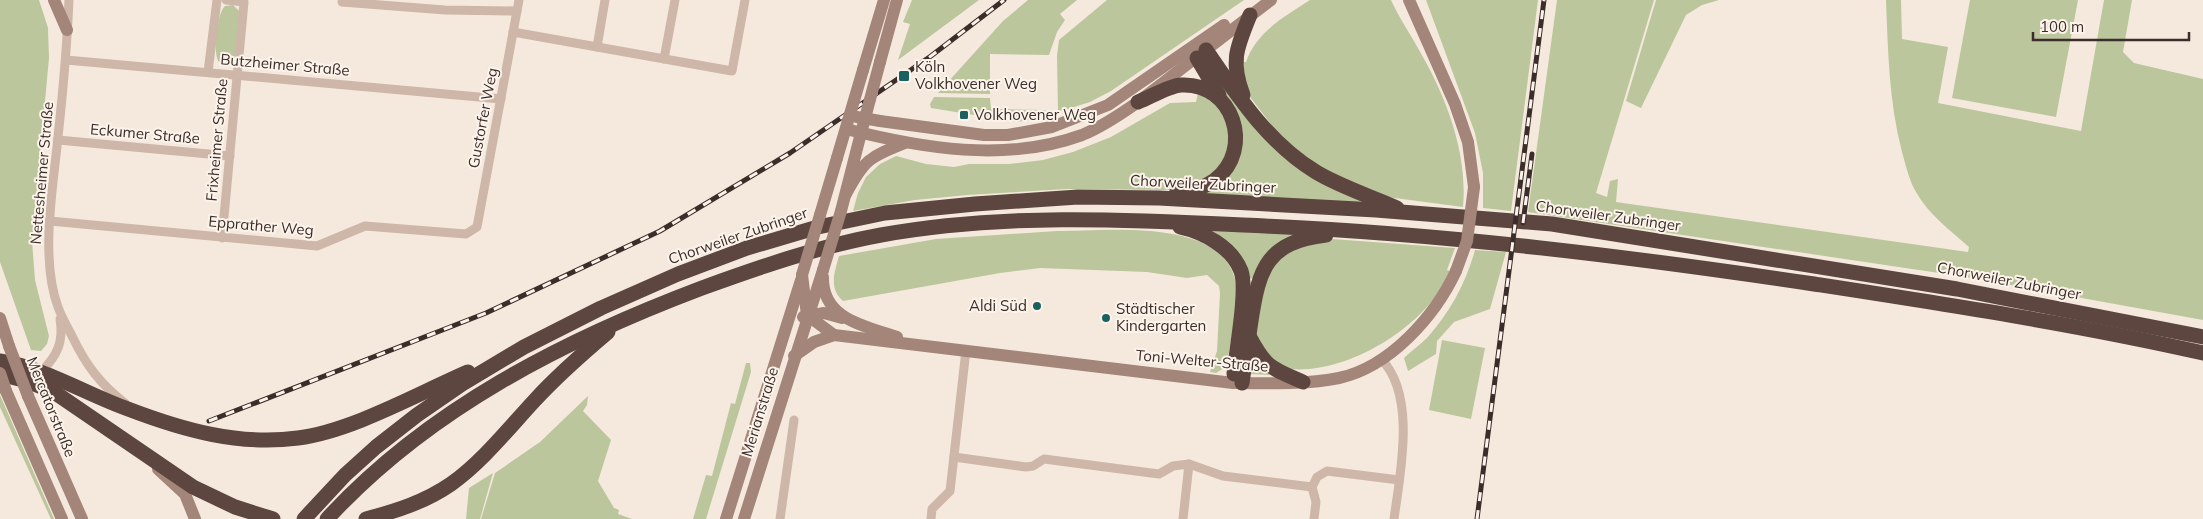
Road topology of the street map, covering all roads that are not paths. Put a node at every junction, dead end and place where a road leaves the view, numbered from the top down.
1 (54, 0) edge
2 (69, 0) edge
3 (217, 0) edge
4 (226, 0) edge
5 (519, 0) edge
6 (605, 0) edge
7 (675, 0) edge
8 (884, 0) edge
9 (897, 0) edge
10 (1271, 0) edge
11 (1409, 0) edge
12 (745, 1) edge
13 (342, 2) dead end
14 (517, 11) junction
15 (1250, 15) junction
16 (67, 30) junction
17 (513, 32) junction
18 (597, 47) junction
19 (1198, 51) junction
20 (664, 59) junction
21 (66, 60) junction
22 (208, 72) junction
23 (237, 75) junction
24 (501, 99) junction
25 (1138, 102) junction
26 (1225, 103) junction
27 (1247, 106) junction
28 (850, 115) junction
29 (865, 118) junction
30 (846, 129) junction
31 (864, 138) junction
32 (58, 140) junction
33 (905, 143) junction
34 (230, 156) junction
35 (846, 194) junction
36 (1159, 198) junction
37 (1409, 214) junction
38 (1146, 220) junction
39 (50, 221) junction
40 (1379, 231) junction
41 (466, 234) joint
42 (222, 238) junction
43 (823, 270) junction
44 (802, 275) junction
45 (58, 306) junction
46 (650, 307) junction
47 (808, 315) junction
48 (0, 318) edge
49 (854, 322) junction
50 (2178, 331) junction
51 (2203, 332) edge
52 (784, 334) junction
53 (834, 335) junction
54 (1249, 336) junction
55 (2203, 337) edge
56 (913, 343) junction
57 (524, 347) junction
58 (966, 350) junction
59 (2203, 353) edge
60 (794, 356) junction
61 (1381, 360) junction
62 (0, 361) edge
63 (41, 372) junction
64 (0, 374) edge
65 (1303, 382) junction
66 (1237, 383) junction
67 (794, 420) dead end
68 (163, 423) junction
69 (114, 432) junction
70 (954, 458) junction
71 (1190, 464) junction
72 (1399, 480) junction
73 (1312, 487) junction
74 (76, 506) junction
75 (61, 516) edge
76 (82, 519) edge
77 (86, 519) edge
78 (195, 519) edge
79 (273, 519) edge
80 (304, 519) edge
81 (327, 519) edge
82 (366, 519) edge
83 (726, 519) edge
84 (744, 519) edge
85 (780, 519) edge
86 (931, 519) edge
87 (1183, 519) edge
88 (1314, 519) edge
89 (1394, 519) edge

1 - 16 street
2 - 16 street, Nettesheimer Straße
3 - 22 street, Frixheimer Straße
4 - 23 street, Frixheimer Straße
5 - 14 street, Gustorfer Weg
6 - 18 street
7 - 20 street
8 - 28 street, bridge
9 - 29 street, bridge
10 - 15 street
11 - 61 street, Toni-Welter-Straße, bridge
12 - 20 street
13 - 14 street
14 - 17 street, Gustorfer Weg
15 - 19 street
15 - 27 highway
16 - 21 street, Nettesheimer Straße
17 - 18 street
17 - 24 street, Gustorfer Weg
18 - 20 street
19 - 25 street
19 - 26 highway
19 - 27 highway
19 - 29 street, bridge
21 - 22 street, Butzheimer Straße
21 - 32 street, Nettesheimer Straße
22 - 23 street, Butzheimer Straße
23 - 24 street, Butzheimer Straße
23 - 34 street, Frixheimer Straße
24 - 41 street, Gustorfer Weg
25 - 26 highway
25 - 33 street
26 - 36 highway
27 - 37 highway
28 - 29 street, bridge
28 - 30 street, bridge
29 - 31 street, bridge
30 - 31 street
30 - 44 street, bridge
31 - 33 street
31 - 35 street
32 - 34 street, Eckumer Straße
32 - 39 street, Nettesheimer Straße
33 - 35 street
34 - 42 street, Frixheimer Straße
35 - 43 street, bridge
36 - 37 highway, Chorweiler Zubringer
36 - 57 highway, Chorweiler Zubringer
37 - 50 highway, Chorweiler Zubringer
38 - 40 highway
38 - 46 highway
38 - 66 highway
39 - 42 street, Epprather Weg
39 - 45 street, Nettesheimer Straße
40 - 54 highway
40 - 59 highway
41 - 42 street, Epprather Weg
43 - 47 street
43 - 49 street, Toni-Welter-Straße
44 - 47 street
44 - 52 street, Merianstraße
45 - 63 street
45 - 68 street, Nettesheimer Straße
46 - 81 highway
46 - 82 highway
47 - 49 street, Toni-Welter-Straße
47 - 52 street
47 - 53 street
47 - 60 street, Merianstraße
48 - 74 street, Mercatorstraße, bridge
49 - 56 street, Toni-Welter-Straße
50 - 51 highway, Chorweiler Zubringer
50 - 55 highway, Chorweiler Zubringer
52 - 83 street, Merianstraße
53 - 56 street, Toni-Welter-Straße
53 - 60 street, Toni-Welter-Straße
54 - 65 highway
54 - 66 highway
56 - 58 street, Toni-Welter-Straße
57 - 68 highway
57 - 80 highway, Chorweiler Zubringer
58 - 66 street, Toni-Welter-Straße
58 - 70 street
60 - 84 street, Merianstraße
61 - 65 street, Toni-Welter-Straße
61 - 72 street
62 - 63 highway
63 - 68 highway
64 - 69 highway
64 - 75 street, bridge
65 - 66 street, Toni-Welter-Straße
67 - 85 street
69 - 78 street
69 - 79 highway
70 - 71 street
70 - 86 street
71 - 73 street
71 - 87 street
72 - 73 street
72 - 89 street
73 - 88 street
74 - 76 street
74 - 77 street

